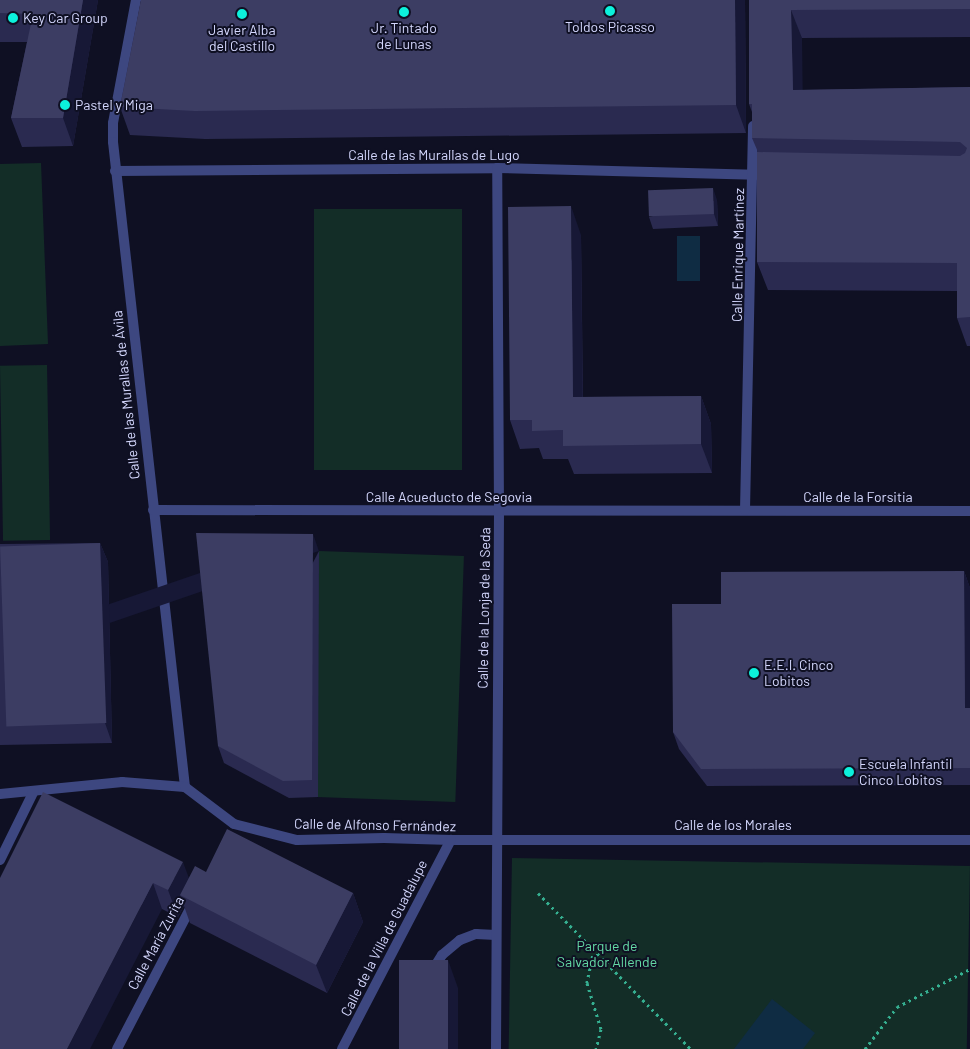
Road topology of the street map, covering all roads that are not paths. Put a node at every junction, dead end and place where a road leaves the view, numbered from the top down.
1 (136, 0) edge
2 (753, 119) edge
3 (498, 168) junction
4 (115, 171) junction
5 (753, 174) junction
6 (783, 175) edge
7 (153, 510) junction
8 (745, 510) junction
9 (499, 511) junction
10 (970, 511) edge
11 (185, 787) junction
12 (34, 791) junction
13 (0, 794) edge
14 (496, 839) junction
15 (451, 840) junction
16 (970, 840) edge
17 (0, 860) edge
18 (198, 893) edge
19 (496, 935) junction
20 (427, 979) edge
21 (116, 1049) edge
22 (342, 1049) edge
23 (496, 1049) edge

1 - 4 street, Calle de las Murallas de Ávila
2 - 5 street, Calle Enrique Martínez
3 - 4 street, Calle de las Murallas de Lugo
3 - 5 street, Calle de las Murallas de Lugo
3 - 9 street, Calle de la Lonja de la Seda
4 - 7 street, Calle de las Murallas de Ávila
5 - 6 street, Calle de las Murallas de Lugo
5 - 8 street, Calle Enrique Martínez
7 - 9 street, Calle Acueducto de Segovia
7 - 11 street, Calle de las Murallas de Ávila
8 - 9 street, Calle Acueducto de Segovia
8 - 10 street, Calle de la Forsitia
9 - 14 street, Calle de la Lonja de la Seda
11 - 12 street
11 - 15 street, Calle de Alfonso Fernández
12 - 13 street
12 - 17 street
14 - 15 street, Calle de Alfonso Fernández
14 - 16 street, Calle de los Morales
14 - 19 street, Calle de la Lonja de la Seda
15 - 22 street, Calle de la Villa de Guadalupe
18 - 21 street, Calle María Zurita
19 - 20 street
19 - 23 street, Calle de la Lonja de la Seda

